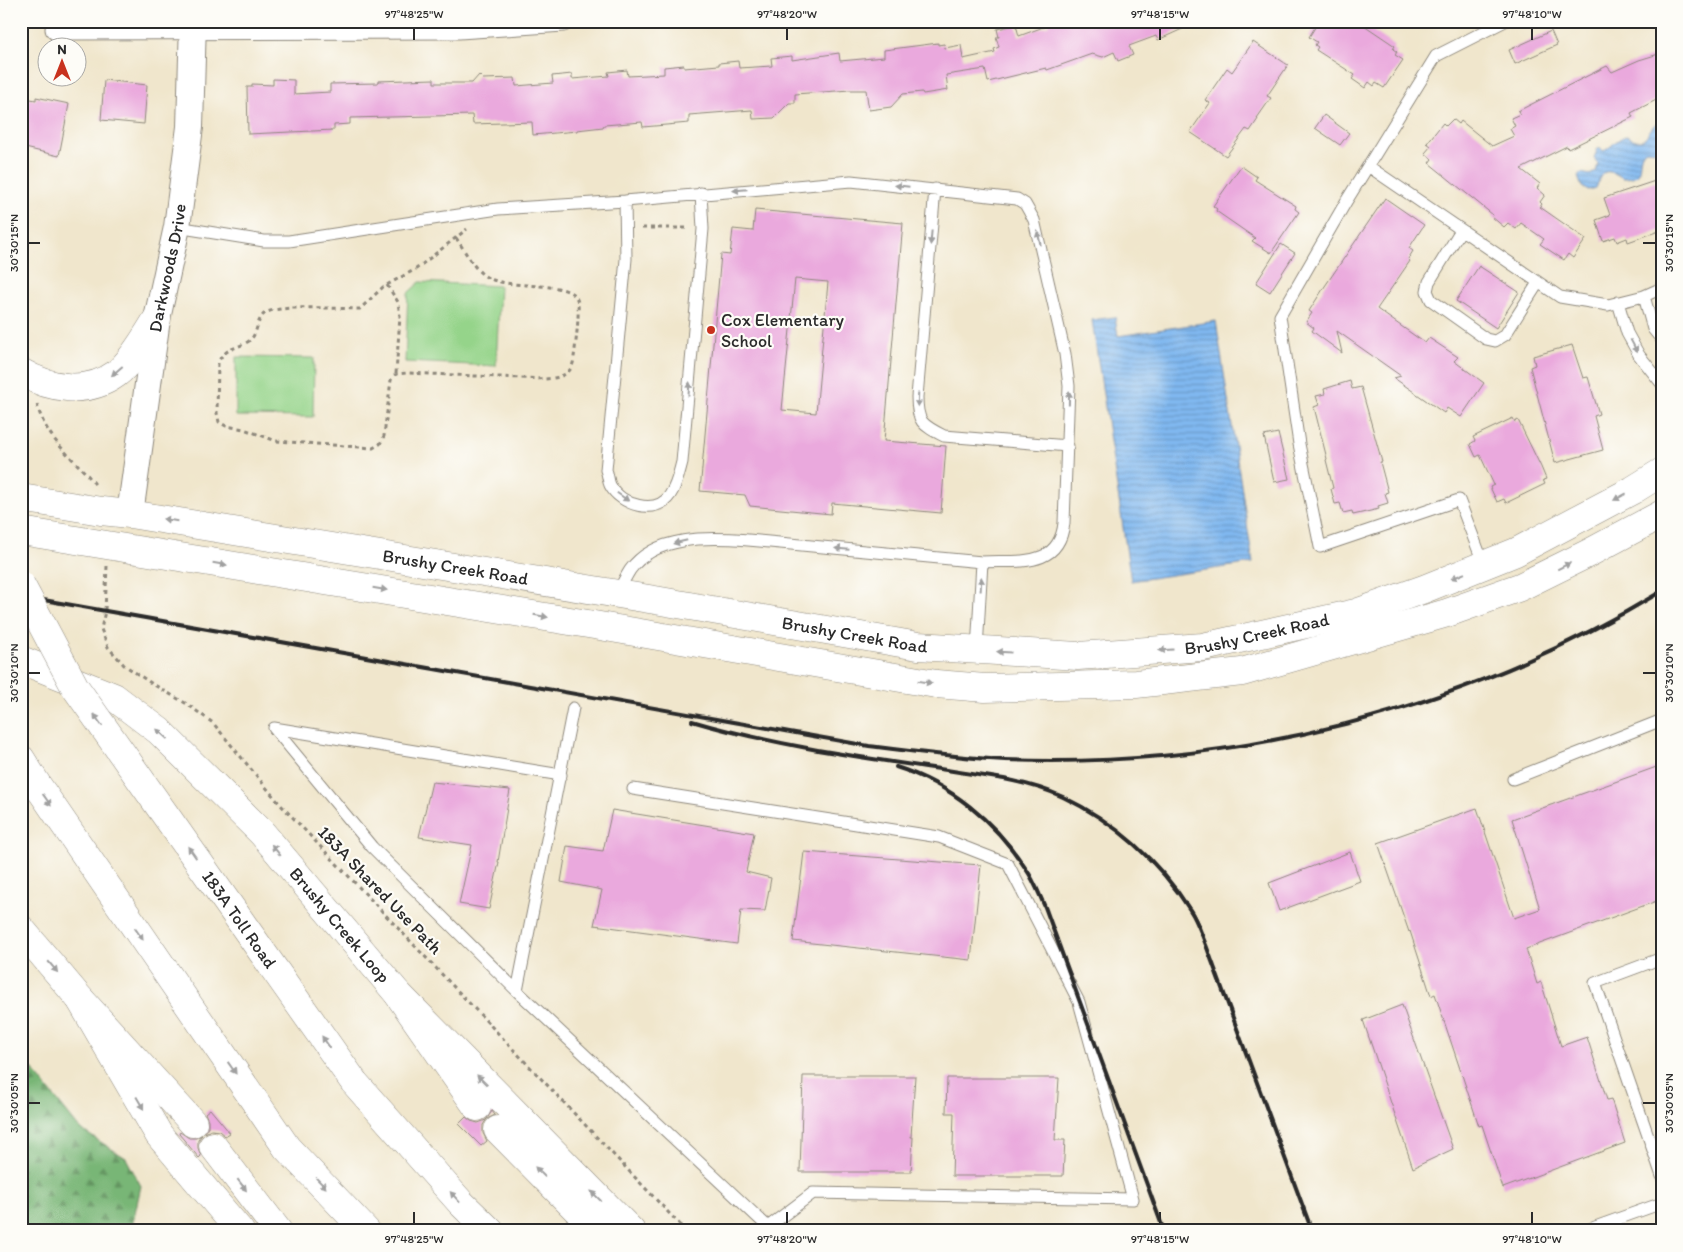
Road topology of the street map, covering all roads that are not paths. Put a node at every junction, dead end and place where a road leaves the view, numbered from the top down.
1 (563, 21) edge
2 (1505, 21) edge
3 (458, 24) edge
4 (193, 25) edge
5 (56, 29) dead end
6 (1368, 166) junction
7 (935, 189) junction
8 (701, 194) junction
9 (625, 201) junction
10 (176, 227) junction
11 (1461, 230) junction
12 (1538, 283) junction
13 (1662, 288) edge
14 (1644, 296) junction
15 (1618, 302) junction
16 (157, 319) junction
17 (1662, 340) edge
18 (21, 372) edge
19 (1662, 384) edge
20 (1068, 446) junction
21 (1662, 472) edge
22 (21, 498) edge
23 (130, 514) junction
24 (1662, 514) edge
25 (21, 516) edge
26 (21, 531) edge
27 (172, 556) junction
28 (982, 562) junction
29 (1484, 565) junction
30 (21, 585) edge
31 (617, 594) junction
32 (429, 597) junction
33 (977, 650) junction
34 (21, 660) edge
35 (573, 708) dead end
36 (1662, 720) edge
37 (21, 759) edge
38 (561, 775) junction
39 (1513, 779) dead end
40 (633, 788) dead end
41 (21, 929) edge
42 (1662, 958) edge
43 (517, 991) junction
44 (398, 994) junction
45 (80, 999) junction
46 (477, 1107) dead end
47 (193, 1123) dead end
48 (498, 1130) dead end
49 (213, 1146) dead end
50 (1662, 1176) edge
51 (1662, 1203) edge
52 (767, 1229) edge
53 (240, 1231) edge
54 (278, 1231) edge
55 (366, 1231) edge
56 (490, 1231) edge
57 (598, 1231) edge
58 (631, 1231) edge
59 (1584, 1231) edge

1 - 3 street
2 - 6 lane
3 - 4 street
4 - 5 street
4 - 10 street, Darkwoods Drive
6 - 11 lane
6 - 29 lane
7 -> 8 lane
20 -> 7 lane
7 -> 20 lane
8 - 9 lane
9 -> 8 lane
9 - 10 lane
10 - 16 street, Darkwoods Drive
11 - 12 lane
11 - 12 lane
12 - 15 lane
13 - 14 lane
14 - 15 lane
14 - 17 lane
15 -> 19 lane
16 -> 18 main road
16 - 23 street, Darkwoods Drive
20 - 28 lane
21 -> 29 main road, Brushy Creek Road
22 - 23 main road, Brushy Creek Road
23 - 25 main road
23 - 27 main road
31 -> 23 main road, Brushy Creek Road
32 -> 24 main road, Brushy Creek Road
26 - 27 main road, Brushy Creek Road
27 -> 32 main road, Brushy Creek Road
28 -> 31 lane
33 -> 28 lane
29 -> 33 main road, Brushy Creek Road
56 -> 30 main road, 183A Toll Road, bridge
31 - 33 main road, Brushy Creek Road
32 - 33 main road
44 -> 34 main road, Brushy Creek Loop
35 - 38 lane
36 - 39 lane
37 -> 55 main road
38 - 43 lane
38 - 43 lane
40 - 52 lane
41 -> 45 main road
42 - 50 lane
43 - 52 lane
44 - 46 main road
58 -> 44 main road, Brushy Creek Loop
45 - 47 main road
45 -> 53 main road
57 -> 48 main road
49 -> 54 main road
51 - 59 lane

